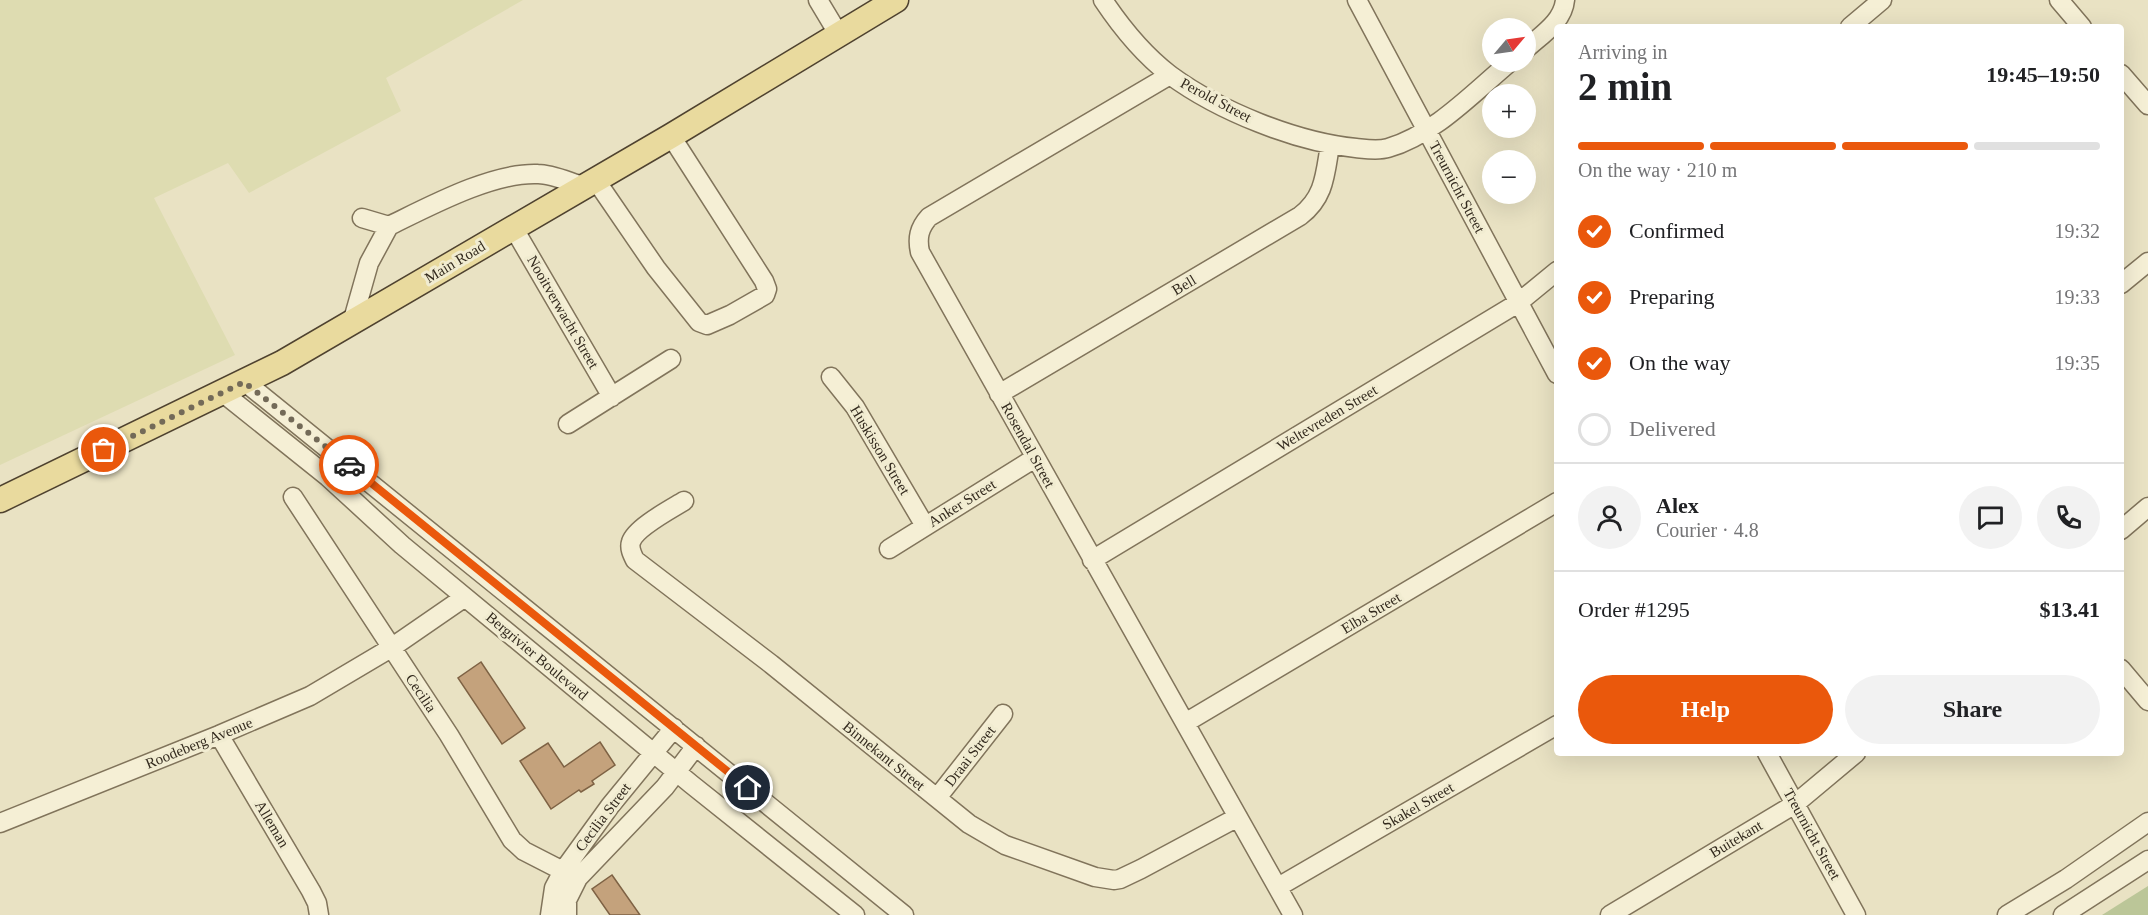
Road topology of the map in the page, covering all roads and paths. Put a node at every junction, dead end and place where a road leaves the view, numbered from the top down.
1 (818, 0) edge
2 (896, 0) edge
3 (1103, 0) edge
4 (1357, 0) edge
5 (1565, 0) edge
6 (1882, 0) edge
7 (2059, 0) edge
8 (1854, 24) edge
9 (2079, 24) edge
10 (839, 35) junction
11 (1536, 39) edge
12 (1498, 72) edge
13 (1170, 75) junction
14 (2124, 77) edge
15 (2148, 105) edge
16 (1427, 131) junction
17 (671, 135) junction
18 (1330, 146) junction
19 (589, 183) junction
20 (362, 218) dead end
21 (389, 226) junction
22 (513, 228) junction
23 (2148, 262) edge
24 (1554, 273) edge
25 (2124, 282) edge
26 (1518, 303) junction
27 (352, 323) junction
28 (671, 359) dead end
29 (1554, 369) edge
30 (831, 377) dead end
31 (244, 382) junction
32 (223, 393) junction
33 (999, 394) junction
34 (612, 396) junction
35 (568, 424) dead end
36 (1035, 458) junction
37 (293, 497) dead end
38 (0, 500) edge
39 (684, 501) dead end
40 (1554, 504) edge
41 (2148, 507) edge
42 (925, 526) junction
43 (2124, 527) edge
44 (889, 549) dead end
45 (1092, 560) junction
46 (465, 597) junction
47 (391, 648) junction
48 (2124, 673) edge
49 (2148, 701) edge
50 (1003, 714) dead end
51 (1185, 723) junction
52 (1554, 727) edge
53 (674, 728) junction
54 (219, 735) junction
55 (696, 746) junction
56 (654, 752) junction
57 (1769, 756) edge
58 (1852, 756) edge
59 (676, 772) junction
60 (937, 798) junction
61 (1795, 804) junction
62 (1238, 817) junction
63 (2148, 822) edge
64 (0, 823) edge
65 (2148, 860) edge
66 (563, 871) junction
67 (1278, 887) junction
68 (320, 915) edge
69 (550, 915) edge
70 (567, 915) edge
71 (855, 915) edge
72 (904, 915) edge
73 (1293, 915) edge
74 (1610, 915) edge
75 (1856, 915) edge
76 (2007, 915) edge
77 (2063, 915) edge

1 - 10 street
2 - 10 main road, Main Road
3 - 13 street, Perold Street
4 - 16 street, Treurnicht Street
5 - 11 street
6 - 8 street
7 - 9 street
10 - 17 main road, Main Road
12 - 16 street, Perold Street
13 - 18 street, Perold Street
13 - 33 street, Rosendal Street
14 - 15 street
16 - 18 street, Perold Street
16 - 26 street, Treurnicht Street
17 - 19 main road, Main Road
17 - 19 street
18 - 33 street, Bell
19 - 21 street
19 - 22 main road, Main Road
20 - 21 street
21 - 27 street
22 - 27 main road, Main Road
22 - 34 street, Nooitverwacht Street
23 - 25 street
24 - 26 street, Weltevreden Street
26 - 29 street, Treurnicht Street
26 - 45 street, Weltevreden Street
27 - 31 main road, Main Road
28 - 34 street
30 - 42 street, Huskisson Street
31 - 32 main road, Main Road
31 - 53 street, Bergrivier Boulevard
32 - 38 main road, Main Road
32 - 46 street, Bergrivier Boulevard
33 - 36 street, Rosendal Street
34 - 35 street
36 - 42 street, Anker Street
36 - 45 street, Rosendal Street
37 - 47 street, Cecilia
39 - 60 street, Binnekant Street
40 - 51 street, Elba Street
41 - 43 street
42 - 44 street, Anker Street
45 - 51 street, Rosendal Street
46 - 47 street, Roodeberg Avenue
46 - 56 street, Bergrivier Boulevard
47 - 54 street, Roodeberg Avenue
47 - 66 street, Cecilia
48 - 49 street
50 - 60 street, Draai Street
51 - 62 street, Rosendal Street
52 - 67 street, Skakel Street
53 - 55 street, Bergrivier Boulevard
53 - 56 street, Cecilia Street
54 - 64 street, Roodeberg Avenue
54 - 68 street, Alleman
55 - 59 street, Cecilia Street
55 - 72 street, Bergrivier Boulevard
56 - 59 street, Bergrivier Boulevard
56 - 66 street, Cecilia Street
57 - 61 street, Treurnicht Street
58 - 61 street, Buitekant
59 - 70 street, Cecilia Street
59 - 71 street, Bergrivier Boulevard
60 - 62 street, Binnekant Street
61 - 74 street, Buitekant
61 - 75 street, Treurnicht Street
62 - 67 street, Rosendal Street
63 - 76 street
65 - 77 street
66 - 69 street, Cecilia Street
67 - 73 street, Rosendal Street

